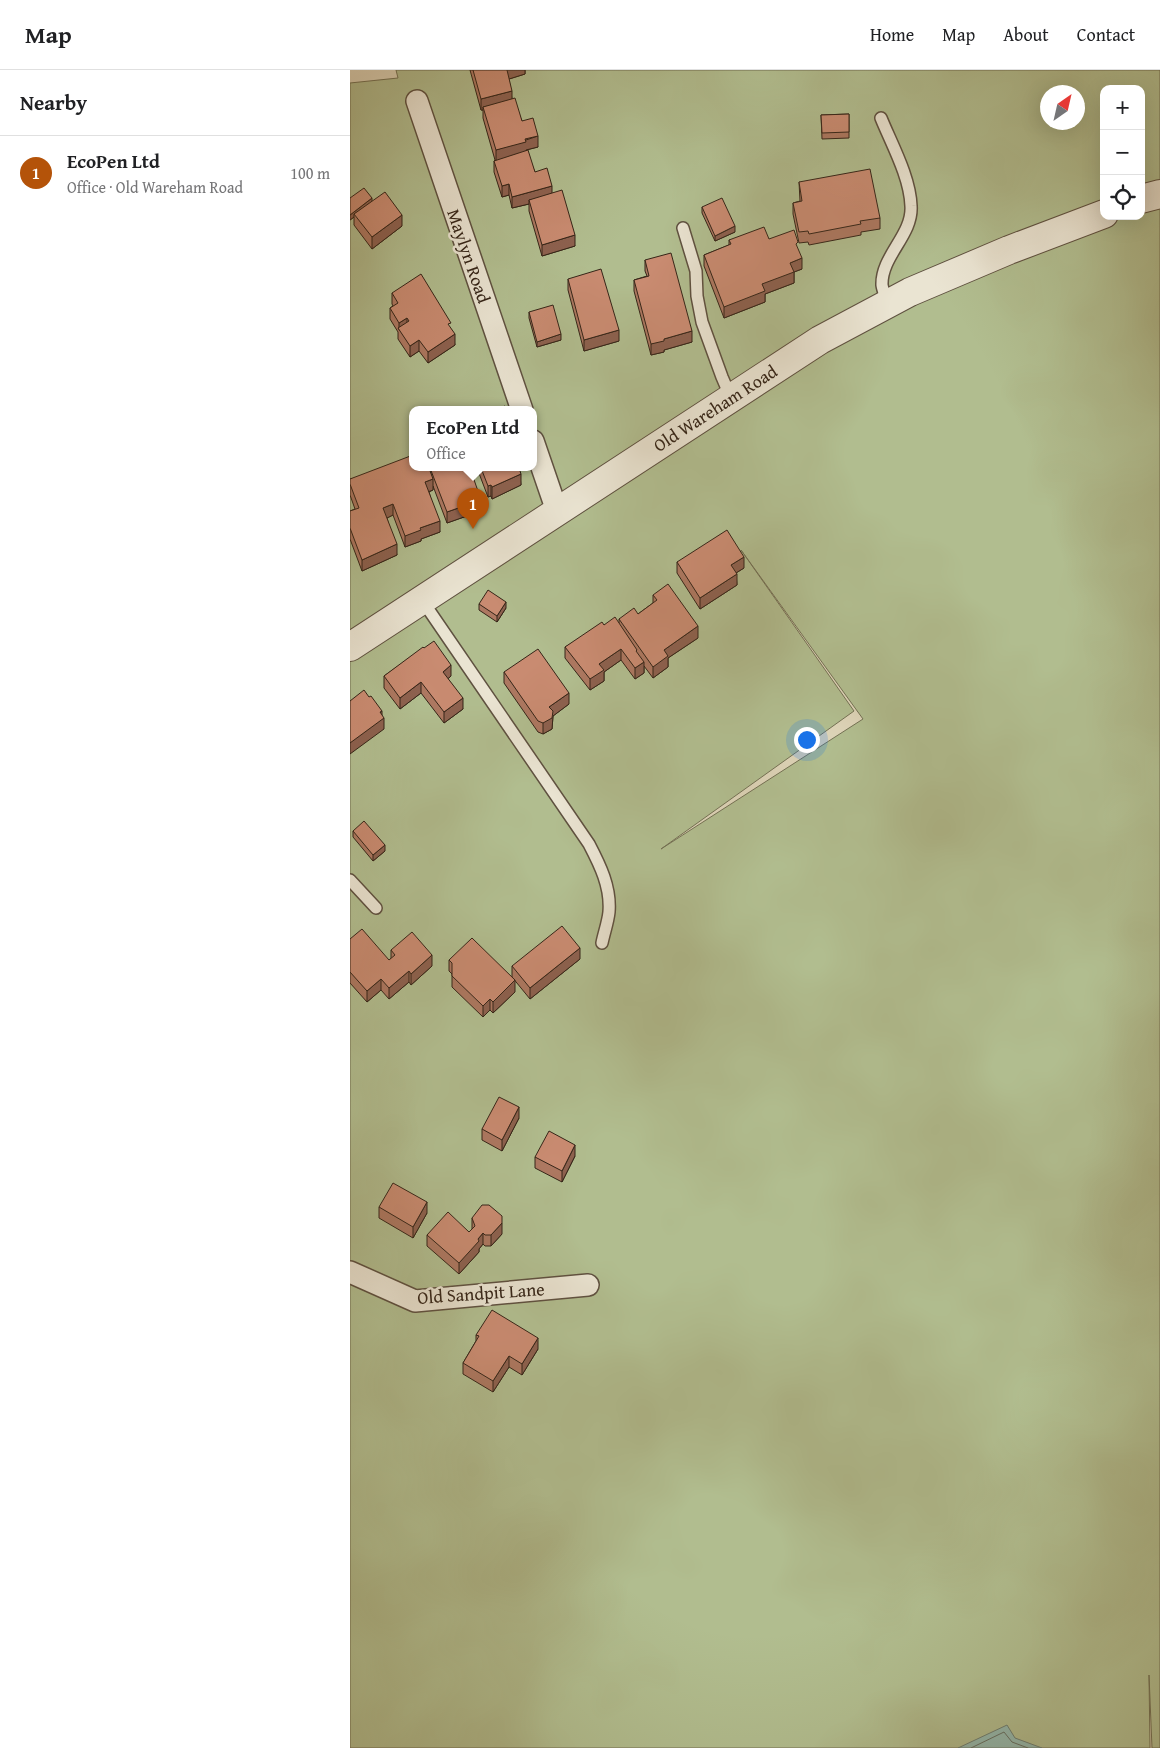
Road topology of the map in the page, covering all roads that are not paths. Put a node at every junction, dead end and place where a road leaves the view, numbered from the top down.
1 (416, 101) dead end
2 (881, 118) dead end
3 (1160, 194) edge
4 (1145, 198) edge
5 (1100, 216) edge
6 (683, 228) dead end
7 (887, 304) junction
8 (731, 398) junction
9 (521, 406) edge
10 (537, 453) edge
11 (557, 511) junction
12 (422, 600) junction
13 (350, 647) edge
14 (350, 880) edge
15 (376, 908) dead end
16 (602, 943) dead end
17 (350, 1272) edge
18 (588, 1285) dead end

1 - 9 street, Maylyn Road
2 - 7 lane
3 - 4 street
5 - 7 street, Old Wareham Road
6 - 8 lane
7 - 8 street, Old Wareham Road
8 - 11 street, Old Wareham Road
10 - 11 street
11 - 12 street, Old Wareham Road
12 - 13 street, Old Wareham Road
12 - 16 lane
14 - 15 lane
17 - 18 street, Old Sandpit Lane

